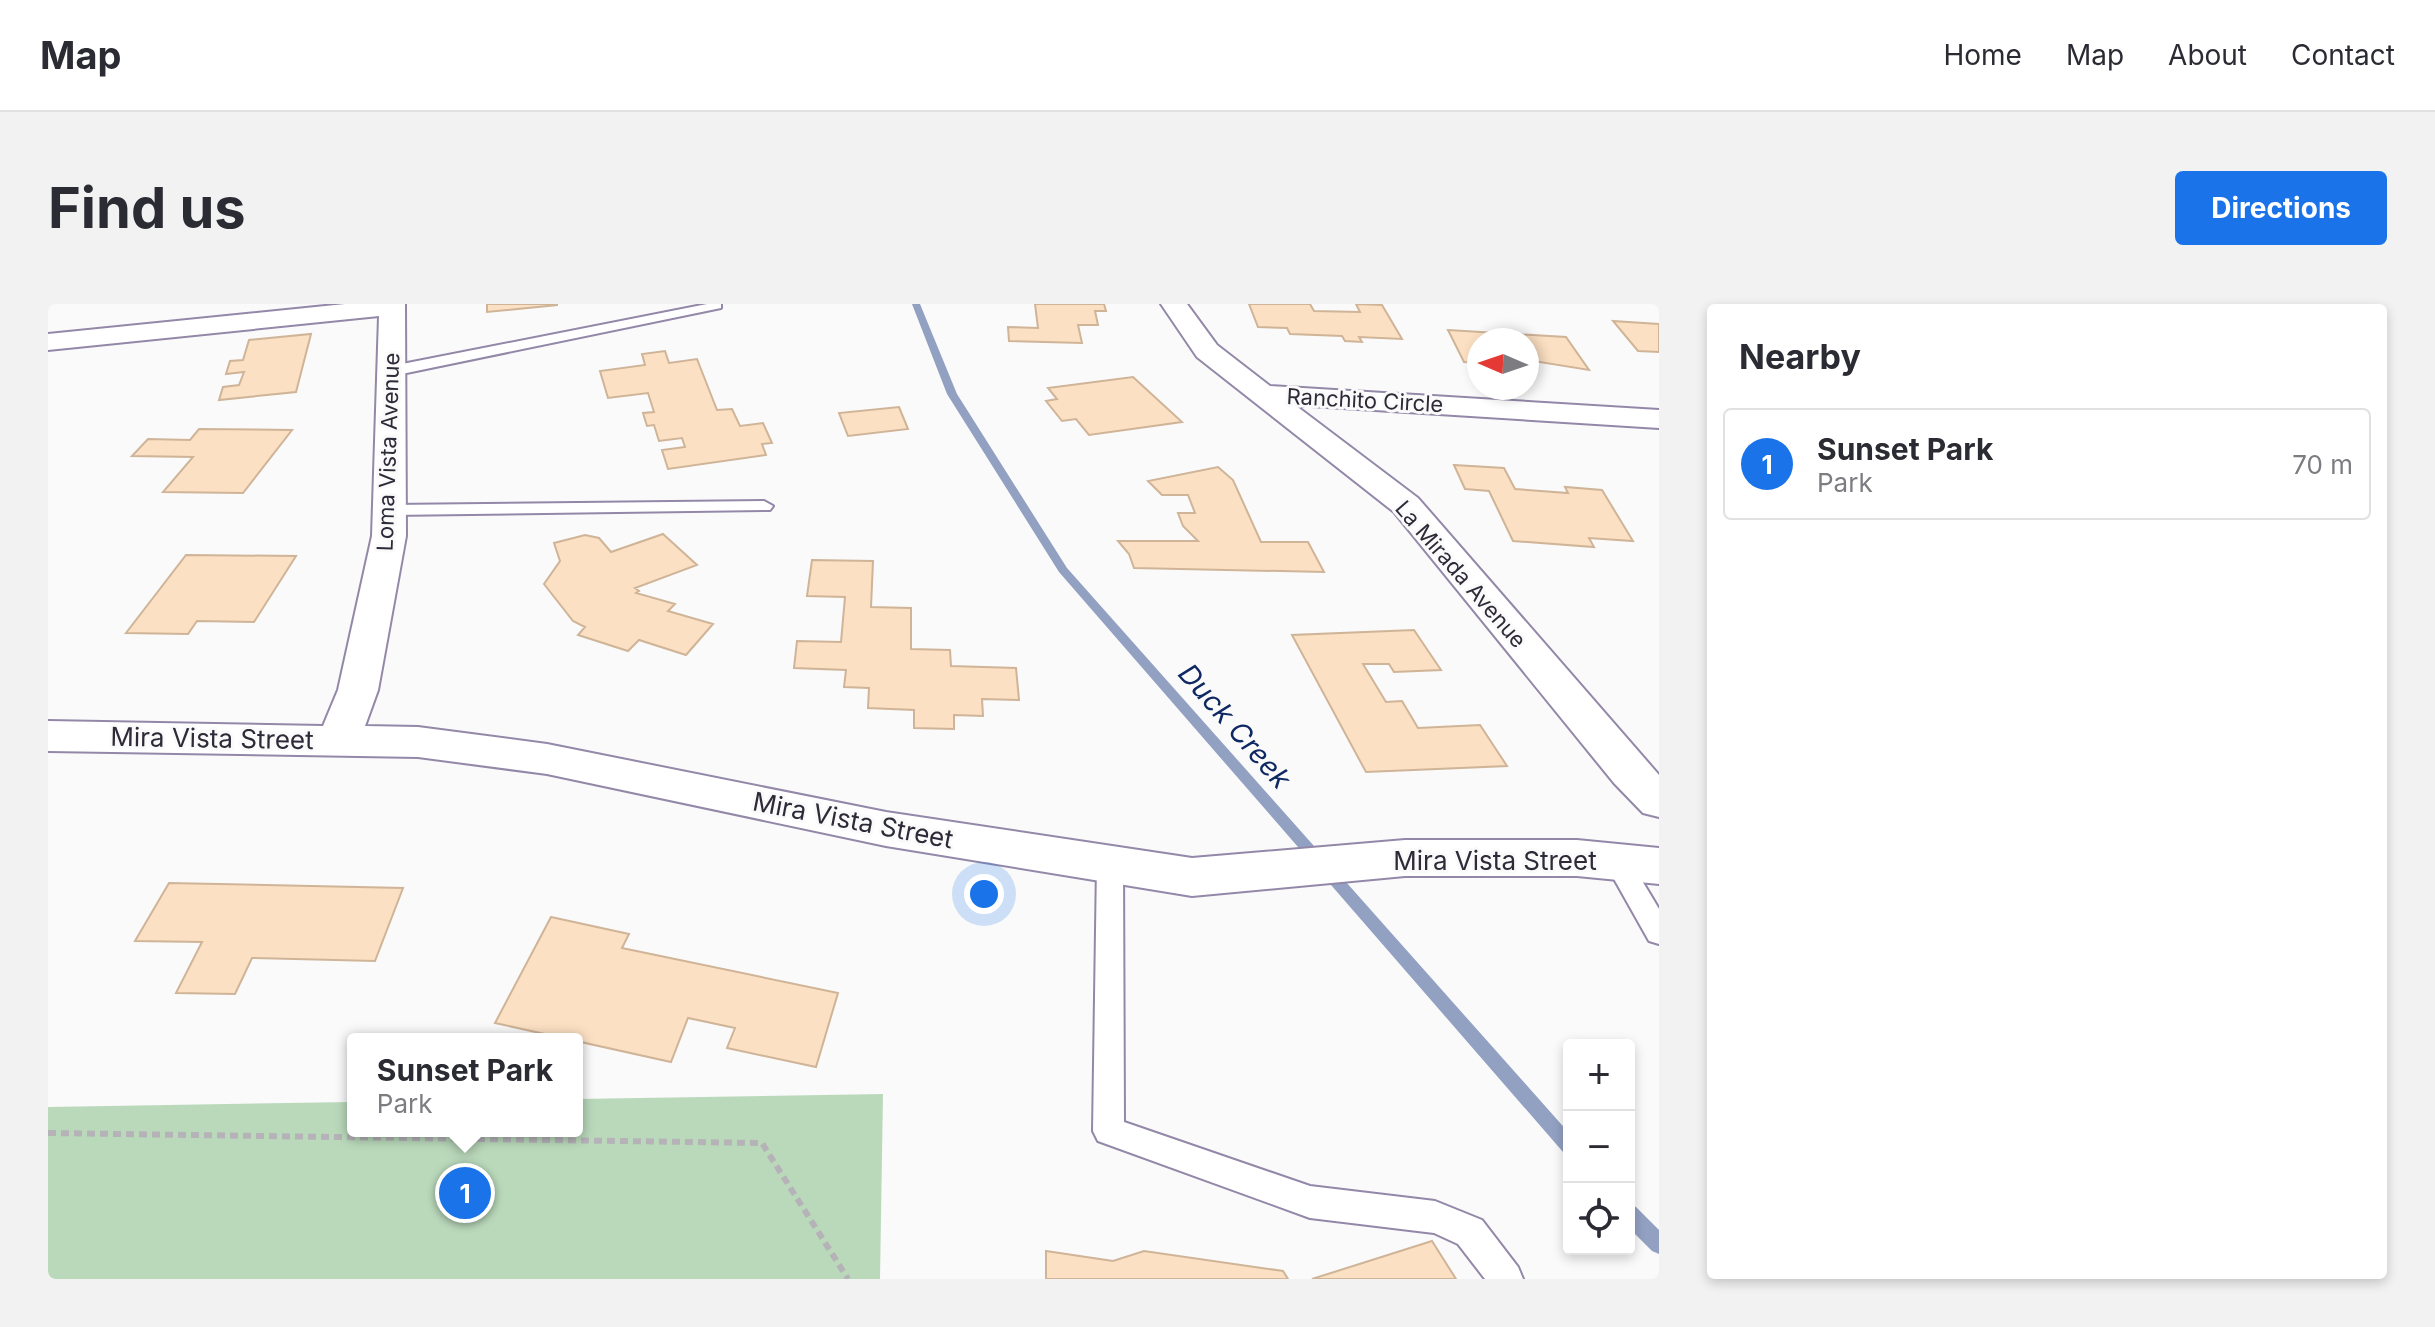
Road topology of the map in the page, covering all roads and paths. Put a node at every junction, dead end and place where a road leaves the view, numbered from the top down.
1 (714, 304) edge
2 (1174, 304) edge
3 (392, 306) edge
4 (48, 342) edge
5 (392, 371) junction
6 (1263, 394) junction
7 (1659, 419) edge
8 (764, 506) dead end
9 (390, 510) junction
10 (48, 736) edge
11 (339, 739) junction
12 (1659, 801) edge
13 (1110, 864) junction
14 (1638, 864) edge
15 (1659, 933) edge
16 (48, 1133) edge
17 (848, 1279) edge
18 (1506, 1279) edge

1 - 5 lane
2 - 6 street, La Mirada Avenue
3 - 4 street
3 - 5 street, Loma Vista Avenue
5 - 9 street, Loma Vista Avenue
6 - 7 street, Ranchito Circle
6 - 12 street, La Mirada Avenue
8 - 9 lane
9 - 11 street, Loma Vista Avenue
10 - 11 street, Mira Vista Street
11 - 13 street, Mira Vista Street
13 - 14 street, Mira Vista Street
13 - 18 lane
14 - 15 lane
16 - 17 path

